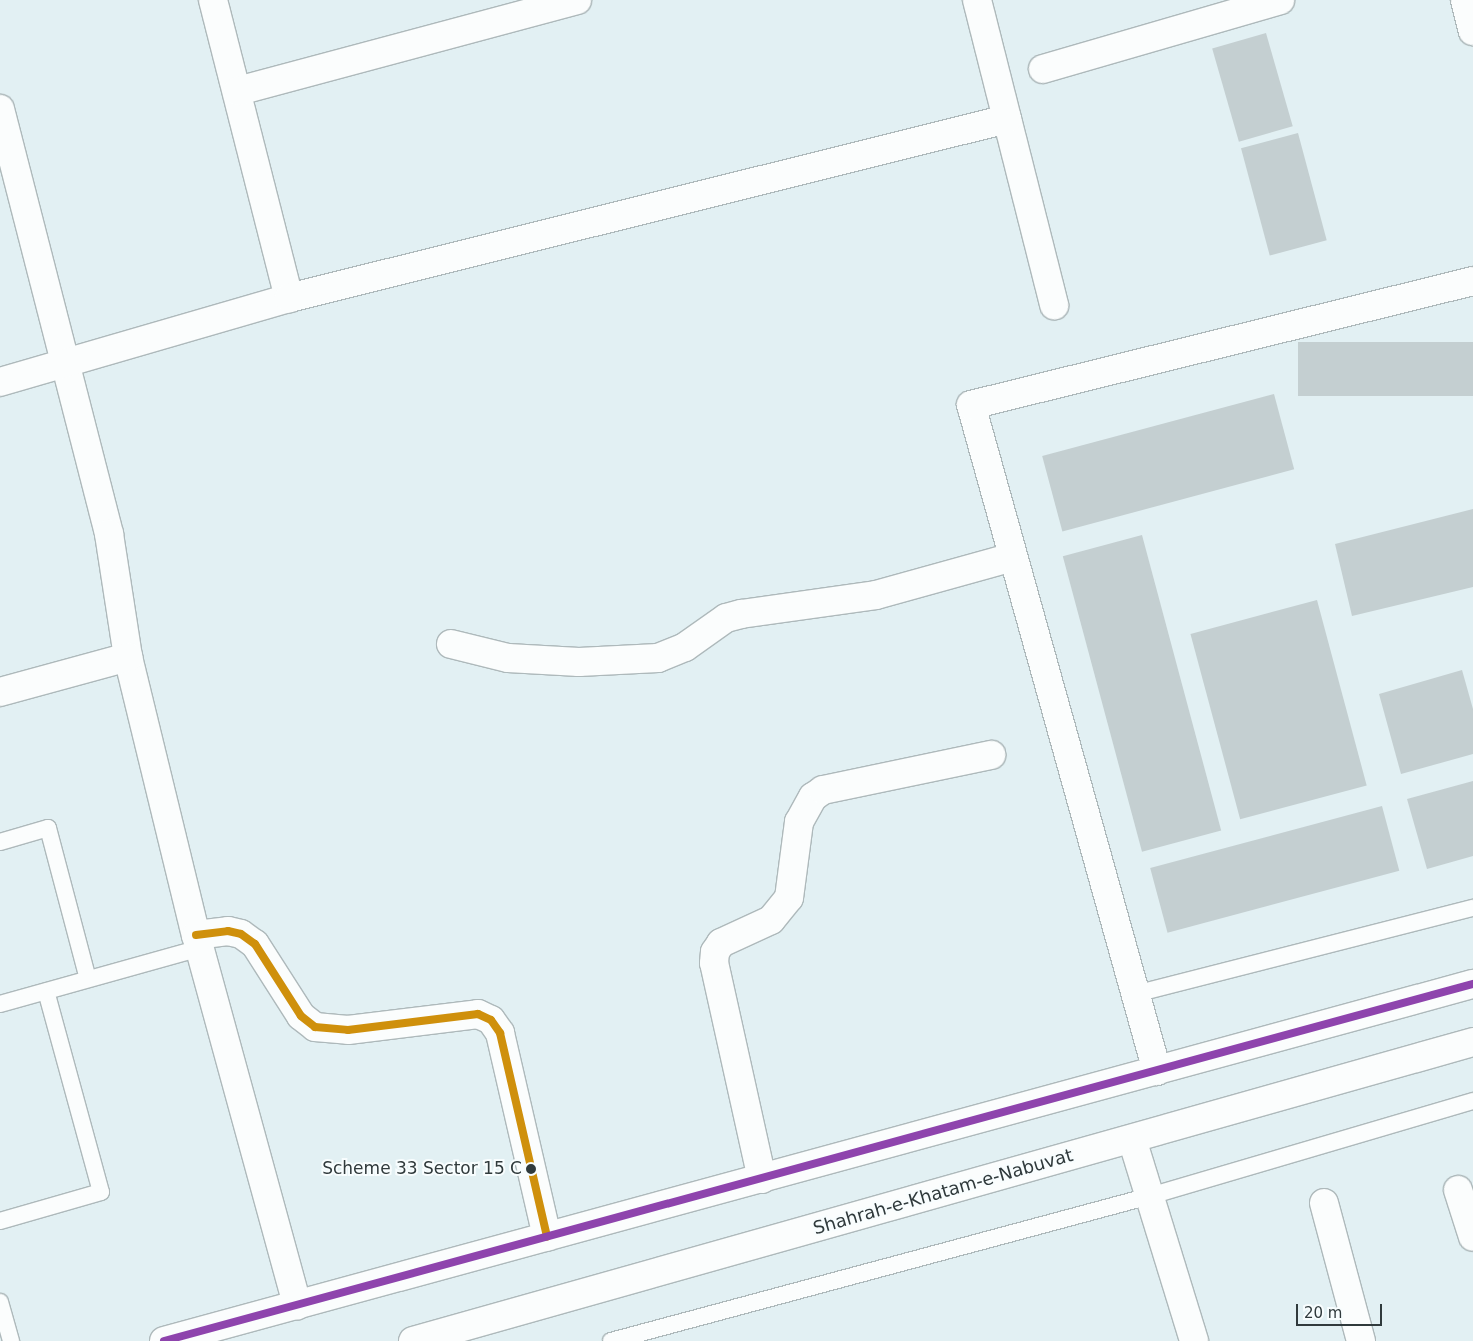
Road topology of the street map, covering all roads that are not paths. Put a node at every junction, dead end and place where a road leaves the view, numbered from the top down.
1 (213, 0) edge
2 (577, 0) edge
3 (977, 0) edge
4 (1280, 0) edge
5 (1464, 0) edge
6 (1473, 31) edge
7 (1043, 69) dead end
8 (238, 91) junction
9 (0, 109) edge
10 (1007, 119) junction
11 (1473, 281) edge
12 (289, 298) junction
13 (1054, 305) dead end
14 (68, 365) junction
15 (0, 382) edge
16 (1014, 557) junction
17 (451, 644) dead end
18 (128, 657) junction
19 (0, 692) edge
20 (990, 755) dead end
21 (0, 842) edge
22 (1473, 908) edge
23 (198, 942) junction
24 (88, 979) junction
25 (1473, 984) edge
26 (46, 991) junction
27 (1135, 994) junction
28 (1, 1002) edge
29 (1473, 1042) edge
30 (1157, 1072) junction
31 (1473, 1101) edge
32 (1132, 1138) junction
33 (762, 1179) junction
34 (1458, 1190) dead end
35 (1150, 1196) junction
36 (1324, 1203) dead end
37 (0, 1221) edge
38 (547, 1237) junction
39 (1473, 1237) edge
40 (0, 1302) edge
41 (297, 1305) junction
42 (11, 1341) edge
43 (164, 1341) edge
44 (413, 1341) edge
45 (611, 1341) edge
46 (1194, 1341) edge
47 (1361, 1341) edge

1 - 8 street
2 - 8 street
3 - 10 street
4 - 7 street
5 - 6 street
8 - 12 street
9 - 14 street
10 - 12 street
10 - 13 street
11 - 16 street
12 - 14 street
14 - 15 street
14 - 18 street
16 - 17 street
16 - 27 street
18 - 19 street
18 - 23 street
20 - 33 street
21 - 24 lane
22 - 27 lane
23 - 24 lane
23 - 38 street
23 - 41 street
24 - 26 lane
25 - 30 street
26 - 28 lane
26 - 37 lane
27 - 30 street
29 - 32 street, Shahrah-e-Khatam-e-Nabuvat
30 - 33 street
31 - 35 lane
32 - 35 street
32 - 44 street, Shahrah-e-Khatam-e-Nabuvat
33 - 38 street
34 - 39 street
35 - 45 lane
35 - 46 street
36 - 47 street
38 - 41 street
40 - 42 lane
41 - 43 street

